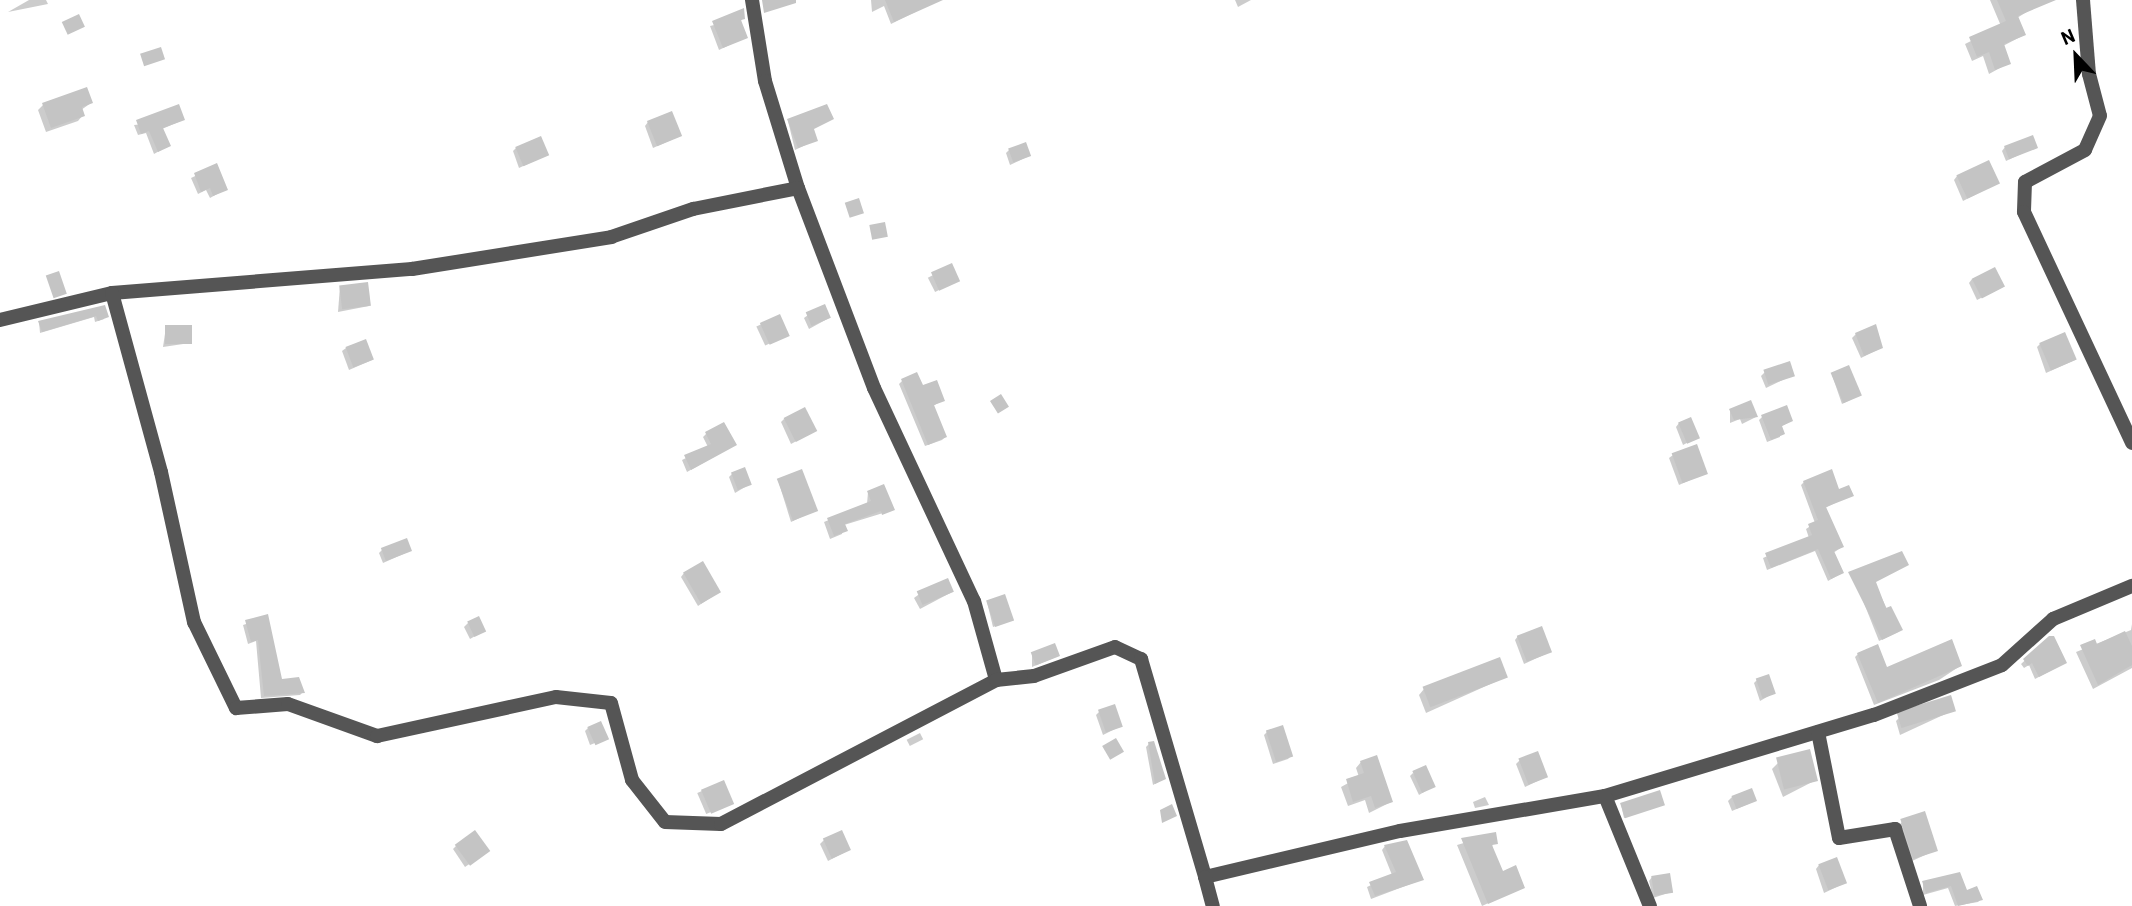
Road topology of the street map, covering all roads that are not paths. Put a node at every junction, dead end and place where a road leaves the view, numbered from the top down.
1 (752, 0) edge
2 (2083, 0) edge
3 (798, 188) junction
4 (113, 293) junction
5 (0, 320) edge
6 (2132, 443) edge
7 (2132, 586) edge
8 (996, 680) junction
9 (1818, 732) junction
10 (1605, 796) junction
11 (1205, 877) junction
12 (1213, 906) edge
13 (1650, 906) edge
14 (1920, 906) edge

1 - 3 street
2 - 6 street
3 - 4 street
3 - 8 street
4 - 5 street
4 - 8 street
7 - 9 street
8 - 11 street
9 - 10 street
9 - 14 street
10 - 11 street
10 - 13 street
11 - 12 street

